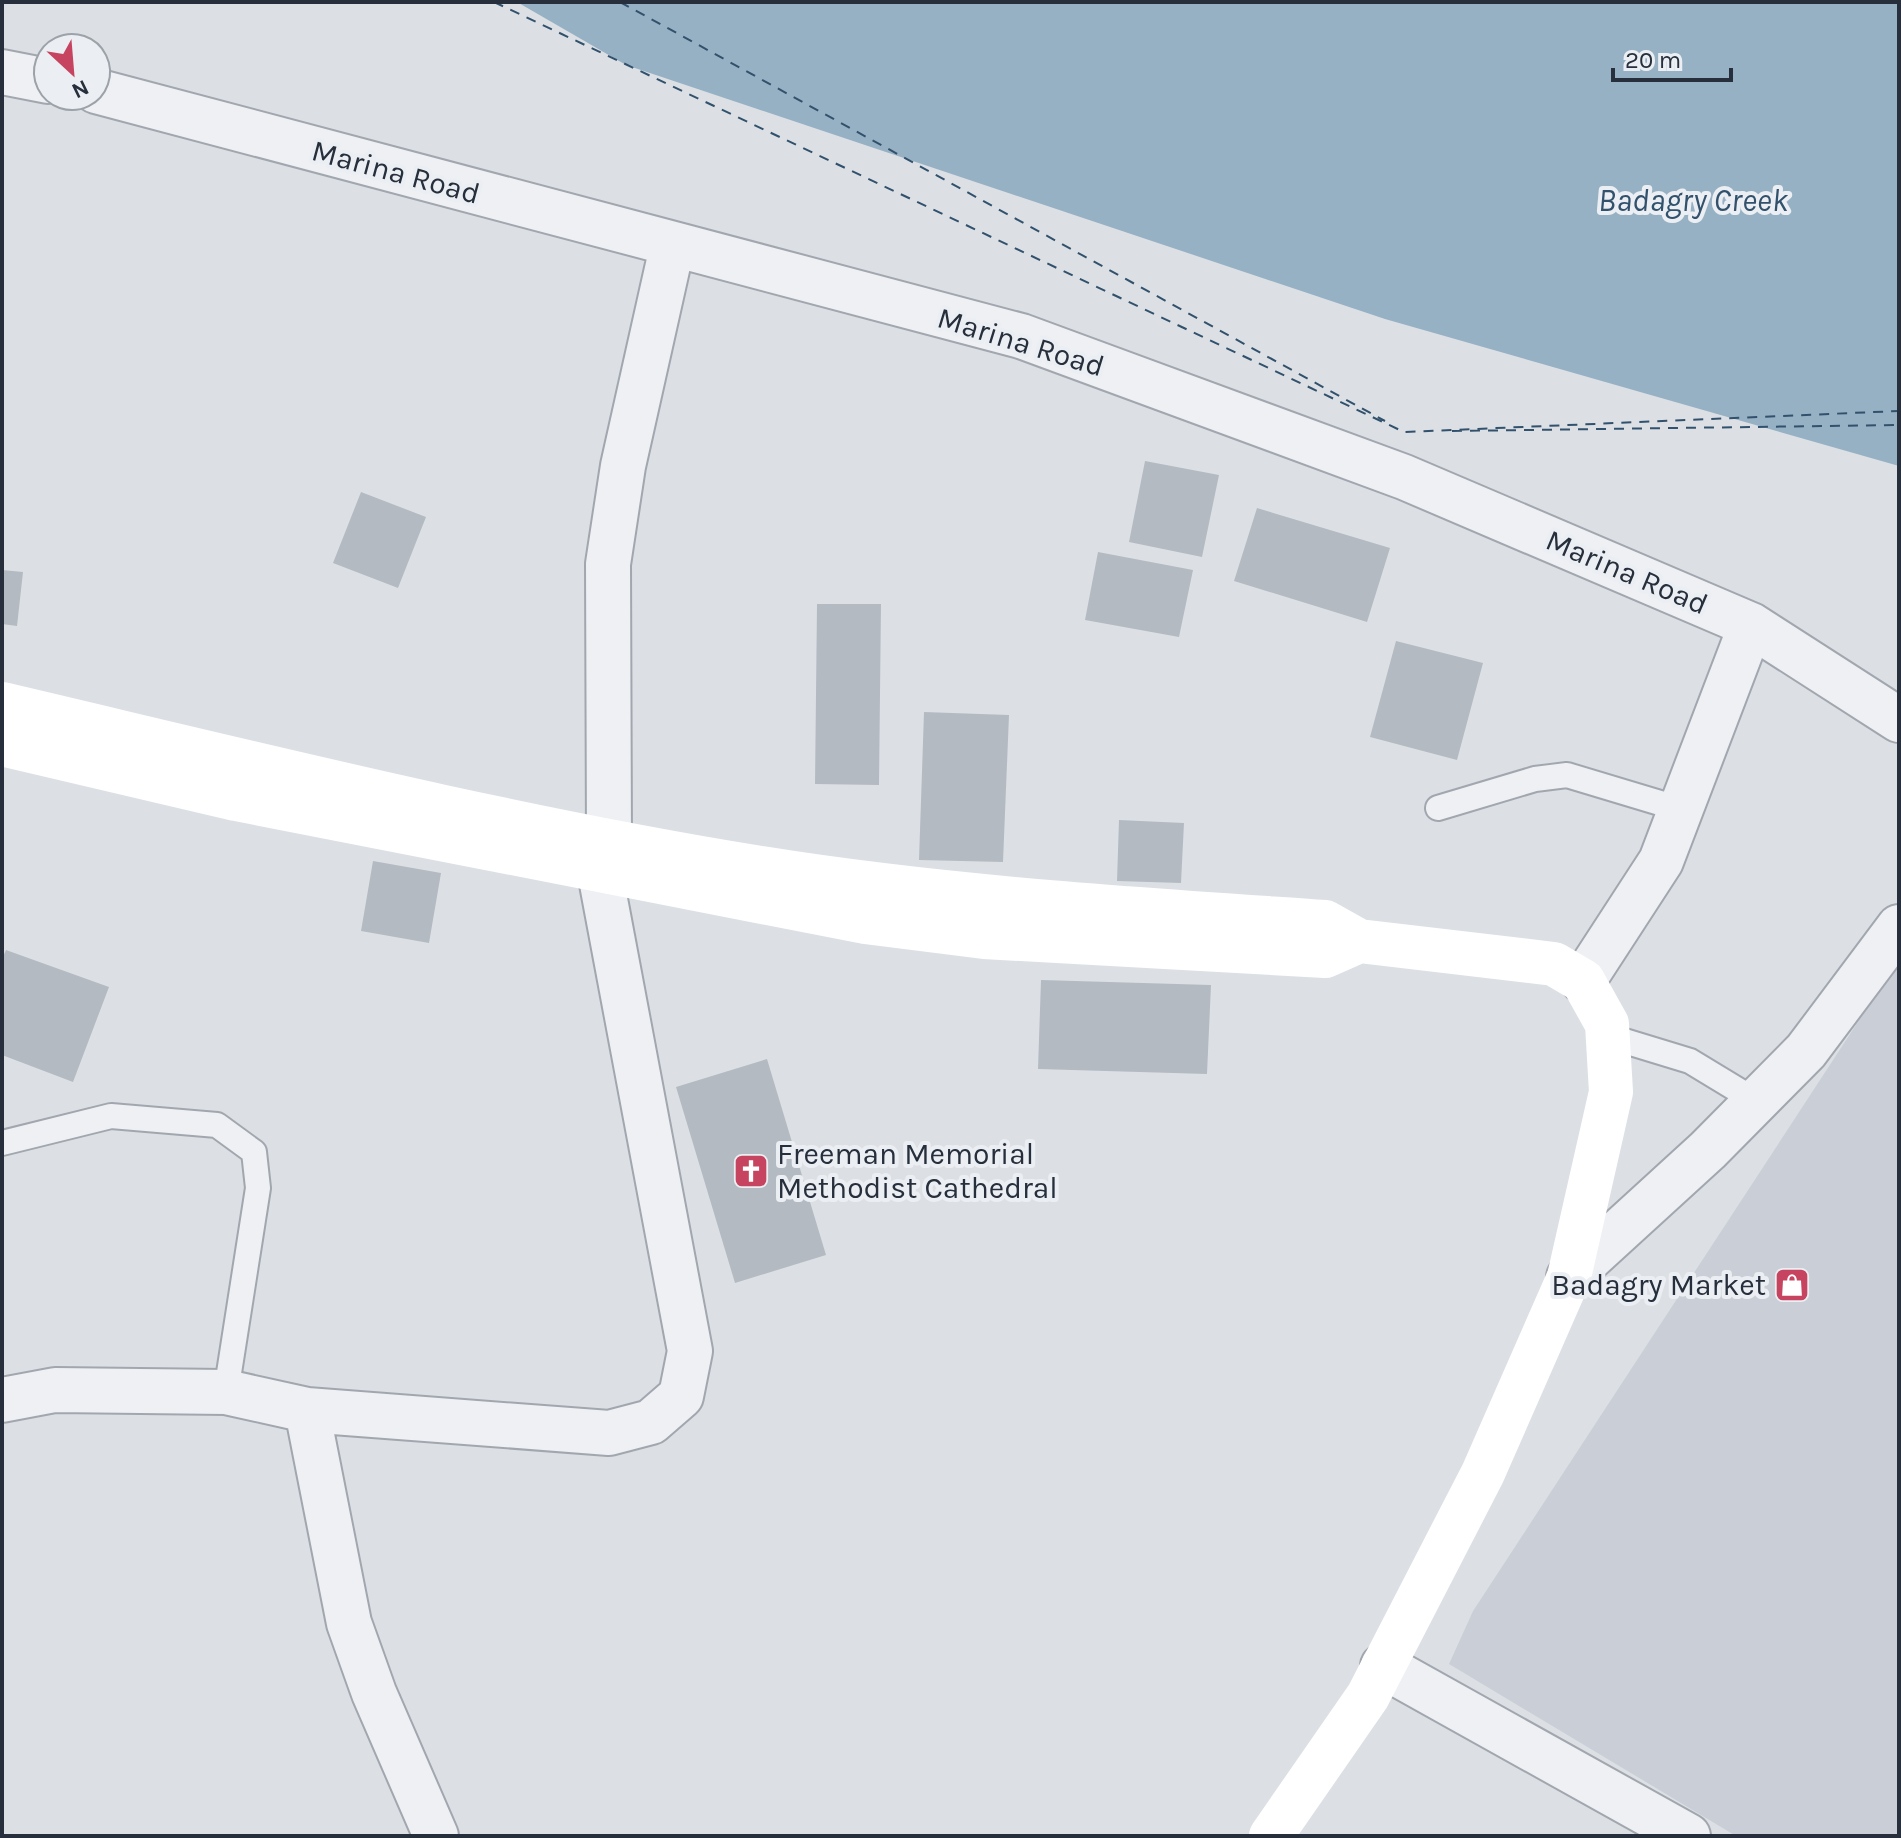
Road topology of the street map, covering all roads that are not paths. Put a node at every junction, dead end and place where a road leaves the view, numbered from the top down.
1 (2, 72) edge
2 (32, 78) edge
3 (112, 95) edge
4 (672, 247) junction
5 (1751, 625) junction
6 (2, 704) edge
7 (1899, 720) edge
8 (2, 744) edge
9 (241, 780) junction
10 (1438, 808) dead end
11 (1680, 809) junction
12 (604, 857) junction
13 (1899, 927) edge
14 (1583, 981) junction
15 (1608, 1036) junction
16 (1756, 1101) junction
17 (2, 1143) edge
18 (1569, 1277) junction
19 (226, 1392) junction
20 (2, 1400) edge
21 (307, 1410) junction
22 (1383, 1666) junction
23 (436, 1836) edge
24 (1271, 1836) edge
25 (1688, 1836) edge

1 - 2 street
3 - 4 street, Marina Road
4 - 5 street, Marina Road
4 - 12 street
5 - 7 street, Marina Road
5 - 11 street
6 - 9 street
8 - 9 street
9 - 12 street
10 - 11 lane
11 - 14 street
12 - 14 street
12 - 21 street
13 - 16 street
14 - 15 street
15 - 16 lane
15 - 18 street
16 - 18 street
17 - 19 lane
18 - 22 street
19 - 20 street
19 - 21 street
21 - 23 street
22 - 24 street
22 - 25 street

